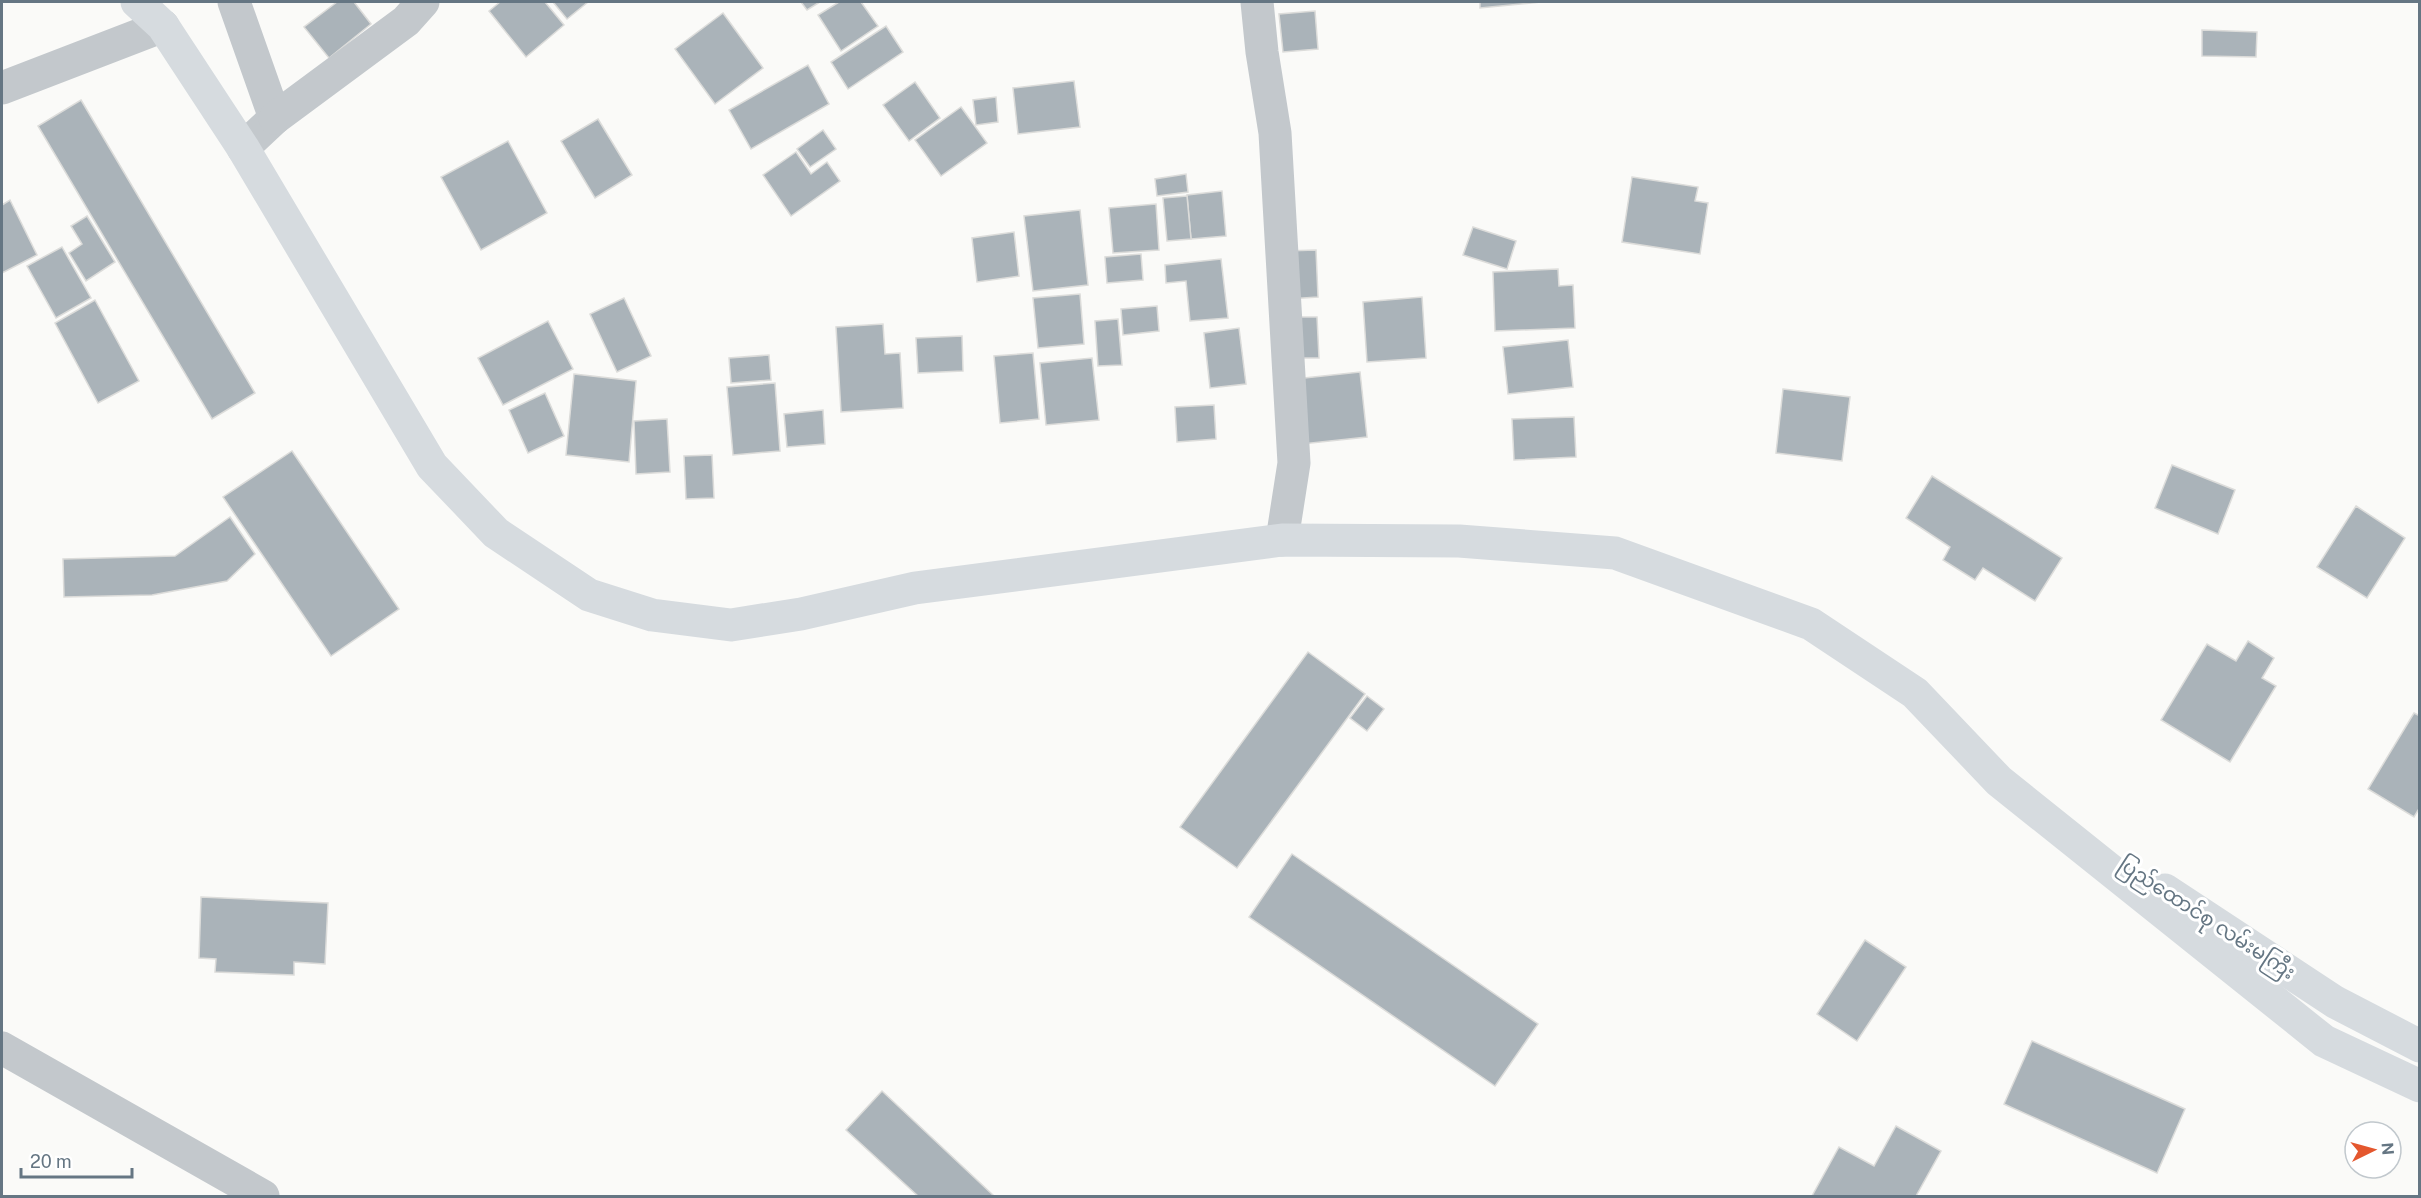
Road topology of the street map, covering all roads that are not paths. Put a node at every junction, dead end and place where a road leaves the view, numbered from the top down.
1 (136, 2) edge
2 (234, 2) edge
3 (423, 2) edge
4 (1257, 2) edge
5 (163, 26) junction
6 (2, 88) edge
7 (275, 118) junction
8 (243, 148) junction
9 (1282, 540) junction
10 (1999, 781) junction
11 (2420, 1046) edge
12 (2, 1048) edge
13 (2420, 1086) edge
14 (263, 1197) edge

1 - 5 main road
2 - 7 street
3 - 7 street
4 - 9 street
5 - 6 street
5 - 8 main road
7 - 8 street
8 - 9 main road
9 - 10 main road
10 - 11 main road, ပြည်ထောင်စု လမ်းမကြီး
10 - 13 main road
12 - 14 street

